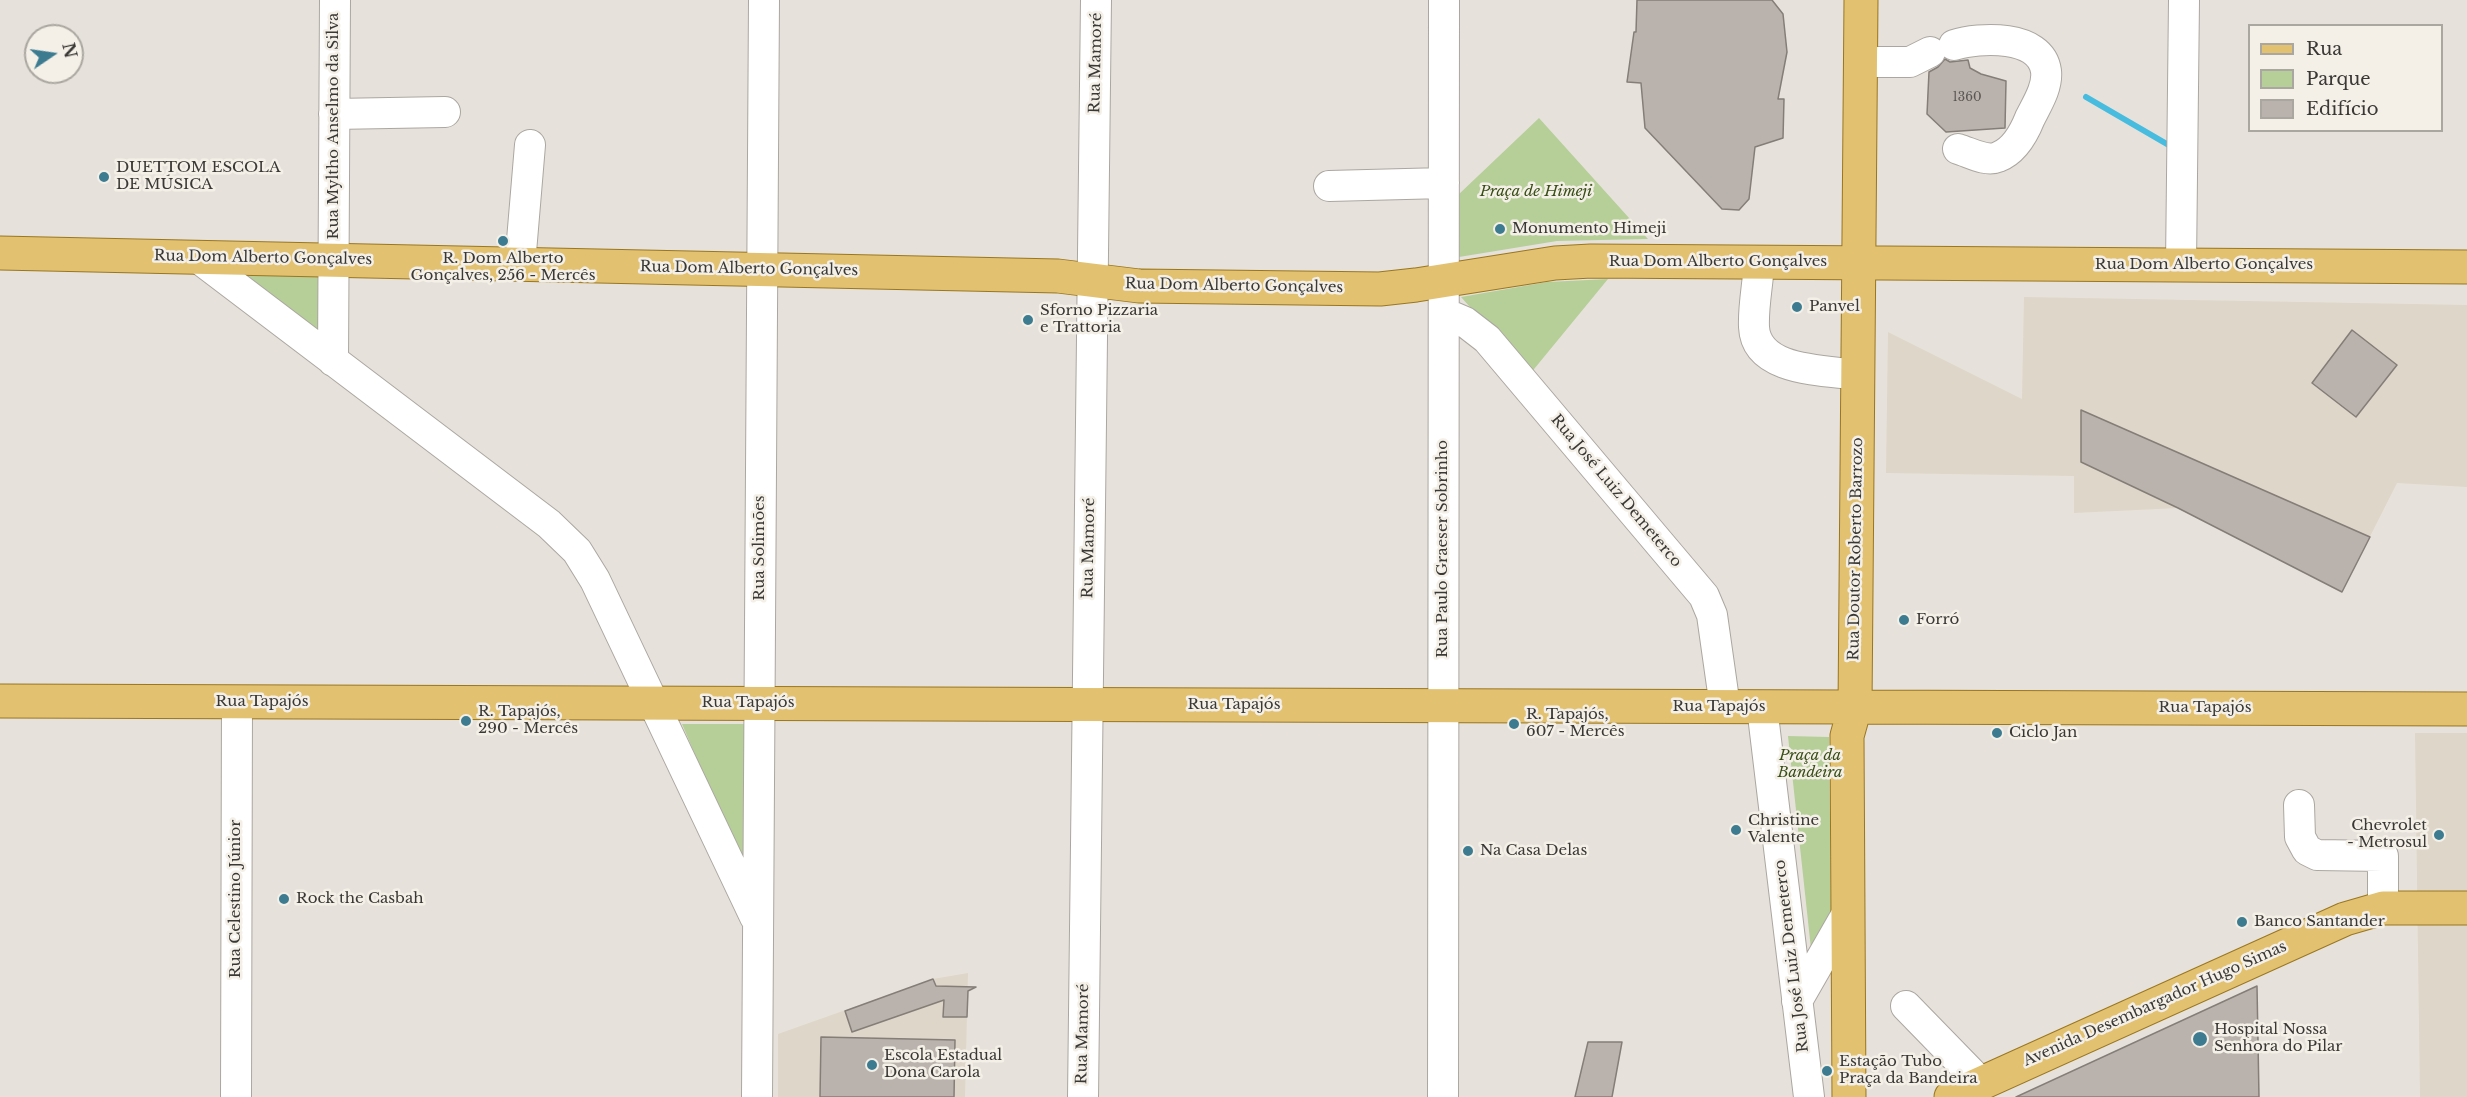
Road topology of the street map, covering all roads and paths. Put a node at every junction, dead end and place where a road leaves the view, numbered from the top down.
1 (335, 0) edge
2 (764, 0) edge
3 (1096, 0) edge
4 (1444, 0) edge
5 (1861, 0) edge
6 (2184, 0) edge
7 (1861, 53) junction
8 (445, 112) dead end
9 (334, 114) junction
10 (530, 146) dead end
11 (1958, 149) dead end
12 (1444, 183) junction
13 (1329, 186) dead end
14 (0, 253) edge
15 (197, 257) junction
16 (333, 260) junction
17 (1759, 263) junction
18 (1859, 263) junction
19 (520, 264) junction
20 (2181, 265) junction
21 (2467, 267) edge
22 (762, 269) junction
23 (1444, 280) junction
24 (1093, 281) junction
25 (1444, 313) junction
26 (333, 361) junction
27 (1858, 375) junction
28 (0, 701) edge
29 (237, 702) junction
30 (654, 703) junction
31 (759, 704) junction
32 (1087, 704) junction
33 (1443, 706) junction
34 (1725, 707) junction
35 (1762, 707) junction
36 (1855, 707) junction
37 (2467, 709) edge
38 (2299, 805) dead end
39 (2383, 908) junction
40 (2467, 908) edge
41 (1848, 912) junction
42 (758, 924) junction
43 (1797, 1001) junction
44 (1906, 1006) dead end
45 (1981, 1083) junction
46 (236, 1097) edge
47 (757, 1097) edge
48 (1083, 1097) edge
49 (1443, 1097) edge
50 (1809, 1097) edge
51 (1849, 1097) edge
52 (1952, 1097) edge

1 - 9 street, Rua Myltho Anselmo da Silva
2 - 22 street, Rua Solimões
3 - 24 street, Rua Mamoré
4 - 12 street, Rua Paulo Graeser Sobrinho
5 - 7 main road, Rua Doutor Roberto Barrozo
6 - 20 street
7 - 11 street
7 - 18 main road, Rua Doutor Roberto Barrozo
8 - 9 street
9 - 16 street, Rua Myltho Anselmo da Silva
10 - 19 street
12 - 13 street
12 - 23 street, Rua Paulo Graeser Sobrinho
14 - 15 main road, Rua Dom Alberto Gonçalves
15 - 16 main road, Rua Dom Alberto Gonçalves
15 - 26 street
16 - 19 main road, Rua Dom Alberto Gonçalves
16 - 26 street, Rua Myltho Anselmo da Silva
17 - 18 main road, Rua Dom Alberto Gonçalves
17 - 23 main road, Rua Dom Alberto Gonçalves
17 - 27 street
18 - 20 main road, Rua Dom Alberto Gonçalves
18 - 27 main road, Rua Doutor Roberto Barrozo
19 - 22 main road, Rua Dom Alberto Gonçalves
20 - 21 main road, Rua Dom Alberto Gonçalves
22 - 24 main road, Rua Dom Alberto Gonçalves
22 - 31 street, Rua Solimões
23 - 24 main road, Rua Dom Alberto Gonçalves
23 - 25 street, Rua Paulo Graeser Sobrinho
24 - 32 street, Rua Mamoré
25 - 33 street, Rua Paulo Graeser Sobrinho
25 - 34 street, Rua José Luiz Demeterco
26 - 30 street
27 - 36 main road, Rua Doutor Roberto Barrozo
28 - 29 main road, Rua Tapajós
29 - 30 main road, Rua Tapajós
29 - 46 street, Rua Celestino Júnior
30 - 31 main road, Rua Tapajós
30 - 42 street
31 - 32 main road, Rua Tapajós
31 - 42 street, Rua Solimões
32 - 33 main road, Rua Tapajós
32 - 48 street, Rua Mamoré
33 - 34 main road, Rua Tapajós
33 - 49 street, Rua Paulo Graeser Sobrinho
34 - 35 main road, Rua Tapajós
35 - 36 main road, Rua Tapajós
35 - 43 street, Rua José Luiz Demeterco
36 - 37 main road, Rua Tapajós
36 - 41 main road, Rua Doutor Roberto Barrozo
38 - 39 street
39 - 40 main road, Avenida Desembargador Hugo Simas
39 - 45 main road, Avenida Desembargador Hugo Simas
41 - 43 street
41 - 51 main road, Rua Doutor Roberto Barrozo
42 - 47 street, Rua Solimões
43 - 50 street, Rua José Luiz Demeterco
44 - 45 street
45 - 52 main road, Avenida Desembargador Hugo Simas

